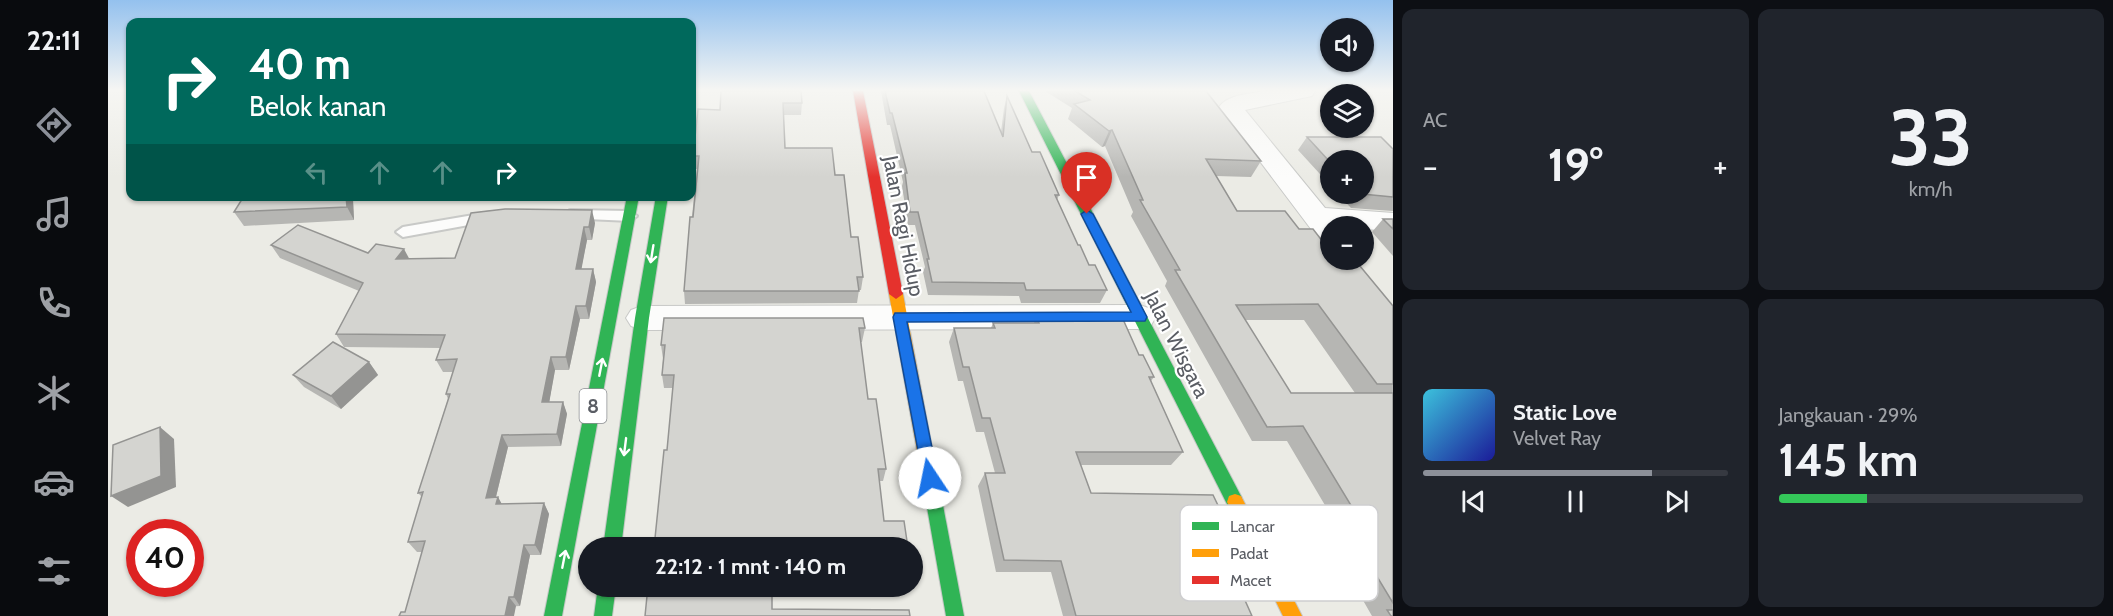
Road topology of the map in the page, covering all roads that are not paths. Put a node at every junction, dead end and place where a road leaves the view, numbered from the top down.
1 (863, 120) edge
2 (1039, 120) edge
3 (1239, 120) edge
4 (632, 201) edge
5 (661, 201) edge
6 (509, 215) edge
7 (553, 215) edge
8 (630, 216) junction
9 (1320, 222) edge
10 (1393, 222) edge
11 (1374, 223) edge
12 (403, 232) dead end
13 (900, 317) junction
14 (1140, 317) junction
15 (642, 318) junction
16 (1236, 505) edge
17 (613, 537) edge
18 (606, 597) edge
19 (1285, 601) edge
20 (554, 616) edge
21 (603, 616) edge
22 (956, 616) edge
23 (1293, 616) edge

1 - 13 main road, Jalan Ragi Hidup
2 - 14 main road, Jalan Wisgara
3 - 9 street
4 - 8 main road, 8
5 -> 15 main road, 8
6 - 12 lane
7 - 8 lane
20 -> 8 main road, 8
10 - 11 street
13 - 14 street
13 - 15 street
13 - 22 main road, Jalan Ragi Hidup
14 - 16 main road, Jalan Wisgara
15 -> 17 main road, 8
18 - 21 main road
19 - 23 main road, Jalan Wisgara

